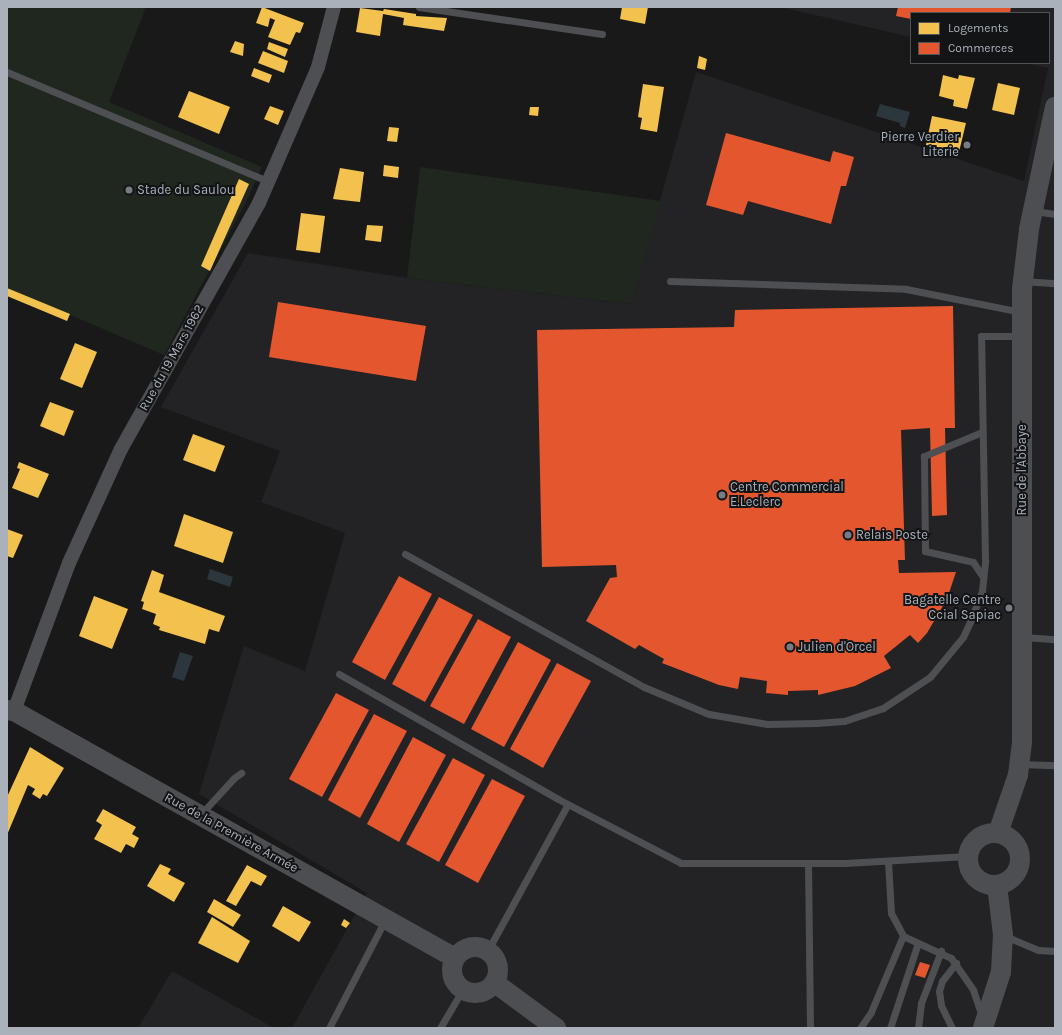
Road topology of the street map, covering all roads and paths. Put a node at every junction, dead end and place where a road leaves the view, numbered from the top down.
1 (334, 7) edge
2 (419, 7) edge
3 (602, 34) dead end
4 (7, 72) edge
5 (1055, 107) edge
6 (268, 181) junction
7 (1033, 211) junction
8 (1055, 214) edge
9 (670, 281) dead end
10 (1023, 281) junction
11 (1055, 283) edge
12 (1022, 312) junction
13 (1021, 336) junction
14 (982, 432) junction
15 (404, 554) dead end
16 (984, 579) junction
17 (1022, 637) junction
18 (1055, 638) edge
19 (339, 674) dead end
20 (10, 710) edge
21 (1020, 764) junction
22 (1055, 765) edge
23 (241, 773) dead end
24 (568, 804) junction
25 (200, 815) junction
26 (998, 833) junction
27 (967, 856) junction
28 (888, 861) junction
29 (808, 863) junction
30 (997, 885) junction
31 (385, 920) junction
32 (1003, 935) junction
33 (903, 936) junction
34 (918, 943) junction
35 (488, 950) junction
36 (941, 951) junction
37 (1055, 951) edge
38 (455, 958) junction
39 (956, 963) junction
40 (495, 982) junction
41 (463, 989) junction
42 (984, 1026) edge
43 (329, 1028) edge
44 (440, 1028) edge
45 (556, 1028) edge
46 (810, 1028) edge
47 (860, 1028) edge
48 (890, 1028) edge
49 (918, 1028) edge
50 (952, 1028) edge

1 - 6 street, Rue du 19 Mars 1962
2 - 3 lane
4 - 6 lane
5 - 7 main road, Rue de l'Abbaye
6 - 20 street, Rue du 19 Mars 1962
7 - 8 lane
7 - 10 main road, Rue de l'Abbaye
9 - 12 lane
10 - 11 lane
10 - 12 main road, Rue de l'Abbaye
12 - 13 main road, Rue de l'Abbaye
13 - 14 lane
13 - 17 main road, Rue de l'Abbaye
14 - 16 lane
14 - 16 lane
15 - 16 lane
17 - 18 lane
17 - 21 main road, Rue de l'Abbaye
19 - 24 lane
20 - 25 main road, Rue de la Première Armée
21 - 22 lane
21 - 26 main road, Rue de l'Abbaye
23 - 25 lane
24 - 29 lane
24 - 35 lane
25 - 31 main road, Rue de la Première Armée
26 - 27 main road
26 - 30 main road
27 - 28 lane
27 - 30 main road
28 - 29 lane
28 - 33 lane
29 - 46 lane
30 - 32 main road
31 - 38 main road, Rue de la Première Armée
31 - 43 lane
32 - 37 lane
32 - 42 main road
33 - 34 lane
33 - 47 lane
34 - 36 lane
34 - 48 lane
35 - 38 main road
35 - 40 main road
36 - 39 lane
36 - 49 lane
38 - 41 main road
39 - 42 lane
39 - 50 lane
40 - 41 main road
40 - 45 main road
41 - 44 lane

